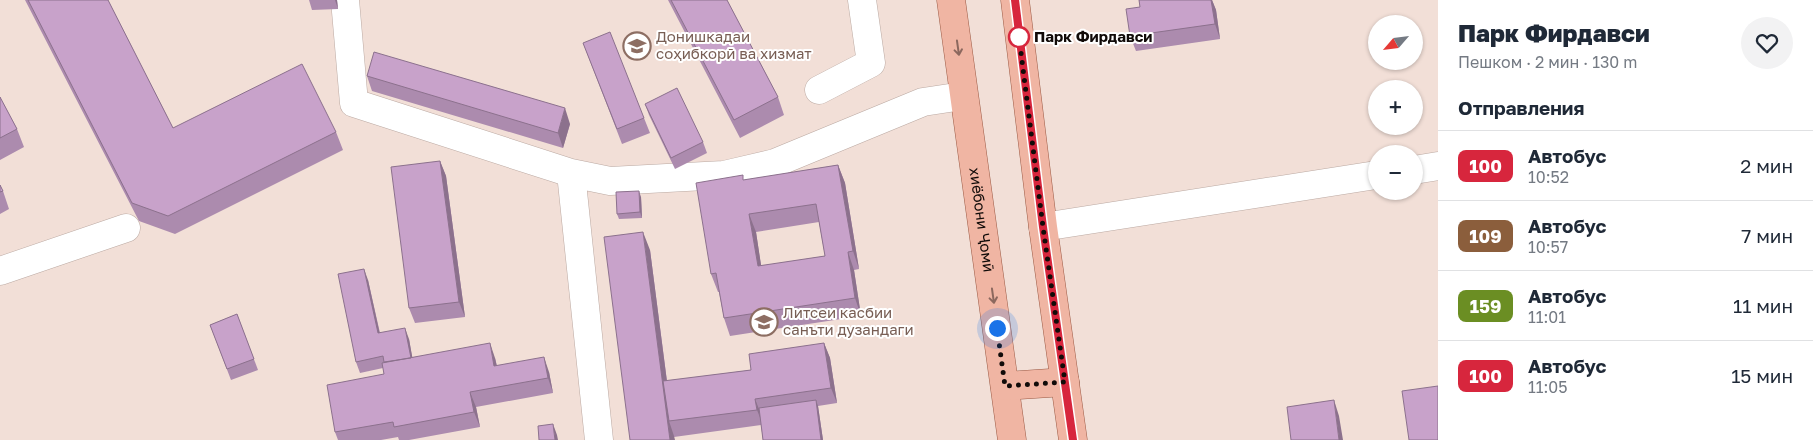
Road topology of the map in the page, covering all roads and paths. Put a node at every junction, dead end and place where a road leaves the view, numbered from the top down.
1 (345, 0) edge
2 (862, 0) edge
3 (951, 0) edge
4 (1015, 0) edge
5 (819, 90) dead end
6 (956, 97) dead end
7 (1438, 166) edge
8 (1423, 168) edge
9 (571, 173) junction
10 (1368, 176) edge
11 (1043, 227) junction
12 (126, 228) dead end
13 (0, 271) edge
14 (1065, 382) junction
15 (1005, 386) junction
16 (599, 440) edge
17 (1012, 440) edge
18 (1073, 440) edge

1 - 9 street
2 - 5 street
3 -> 15 main road, хиёбони Ҷомӣ
4 - 11 main road
6 - 9 street
7 - 8 street
9 - 16 street
10 - 11 street
11 - 14 main road
12 - 13 street
14 - 15 main road
14 - 18 main road
15 - 17 main road, хиёбони Ҷомӣ

